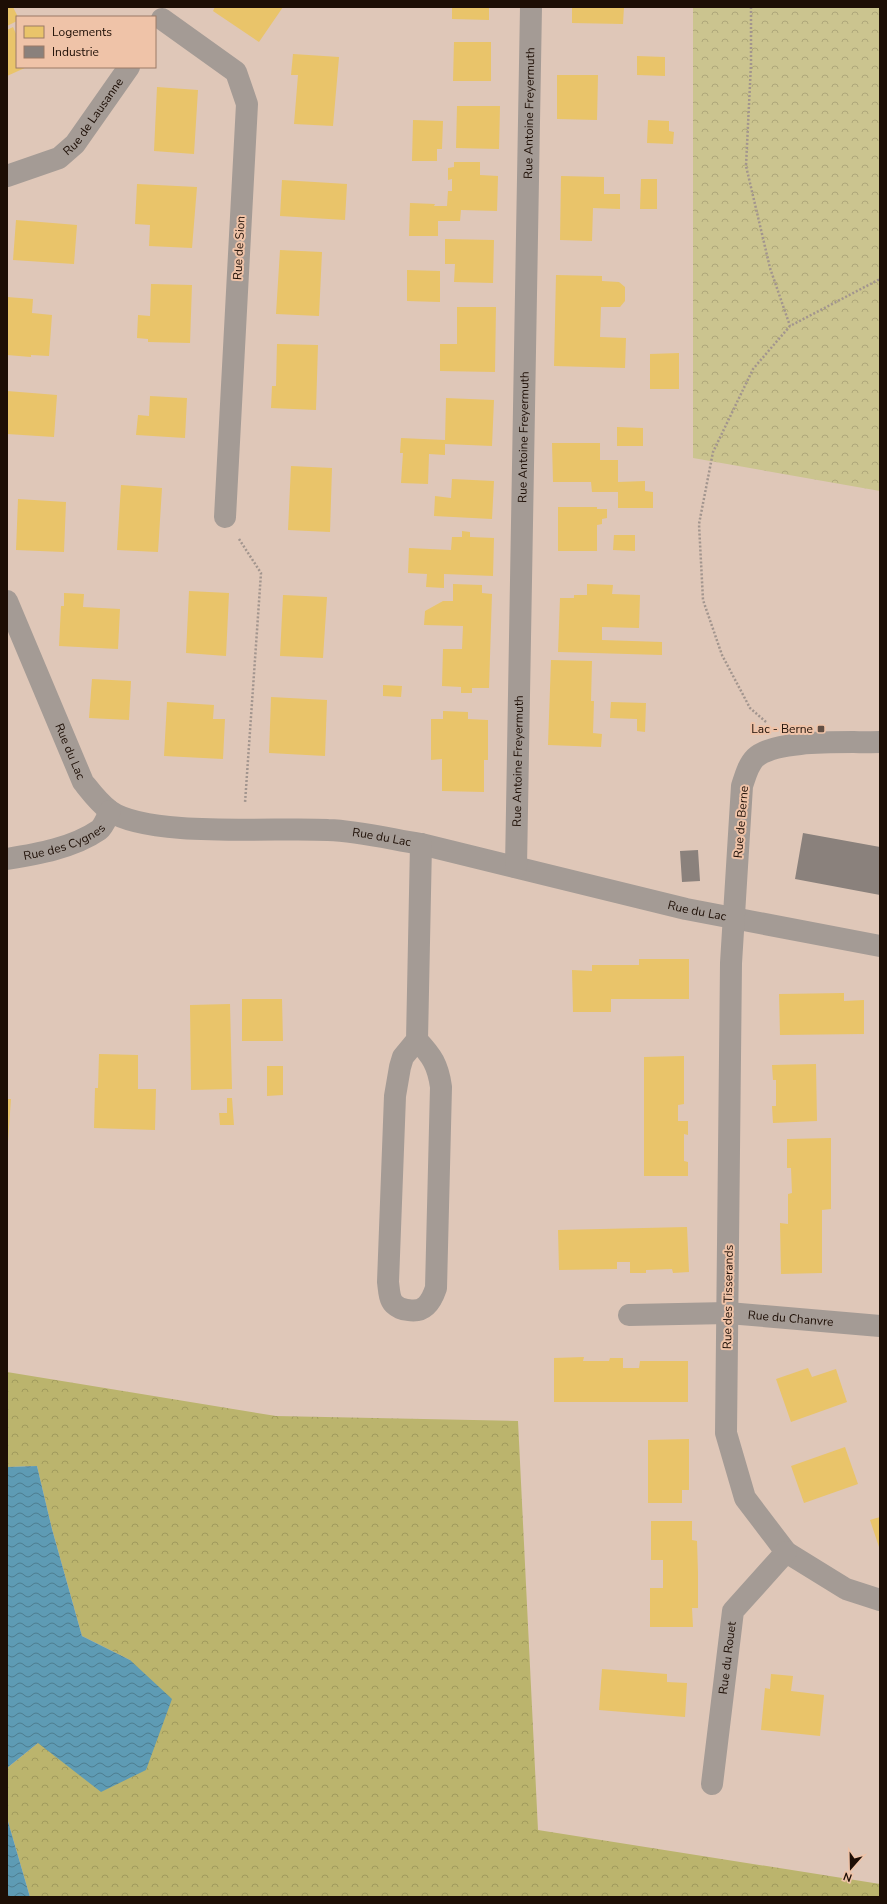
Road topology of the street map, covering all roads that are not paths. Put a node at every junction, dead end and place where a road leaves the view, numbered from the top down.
1 (531, 7) edge
2 (162, 18) edge
3 (128, 68) edge
4 (7, 176) edge
5 (225, 517) road end
6 (7, 601) edge
7 (880, 742) edge
8 (110, 811) junction
9 (420, 844) junction
10 (7, 859) edge
11 (516, 867) junction
12 (735, 920) junction
13 (880, 946) edge
14 (417, 1040) junction
15 (728, 1313) junction
16 (629, 1315) dead end
17 (880, 1326) edge
18 (786, 1552) junction
19 (880, 1600) edge
20 (712, 1784) dead end

1 - 11 street, Rue Antoine Freyermuth
2 - 5 street, Rue de Sion
3 - 4 street, Rue de Lausanne
6 - 8 street, Rue du Lac
7 - 12 street, Rue de Berne
8 - 9 street, Rue du Lac
8 - 10 street, Rue des Cygnes
9 - 11 street, Rue du Lac
9 - 14 street
11 - 12 street, Rue du Lac
12 - 13 street, Rue du Lac
12 - 15 street, Rue des Tisserands
14 - 14 street
15 - 16 street, Rue du Chanvre
15 - 17 street, Rue du Chanvre
15 - 18 street, Rue des Tisserands
18 - 19 street, Rue des Tisserands
18 - 20 street, Rue du Rouet

